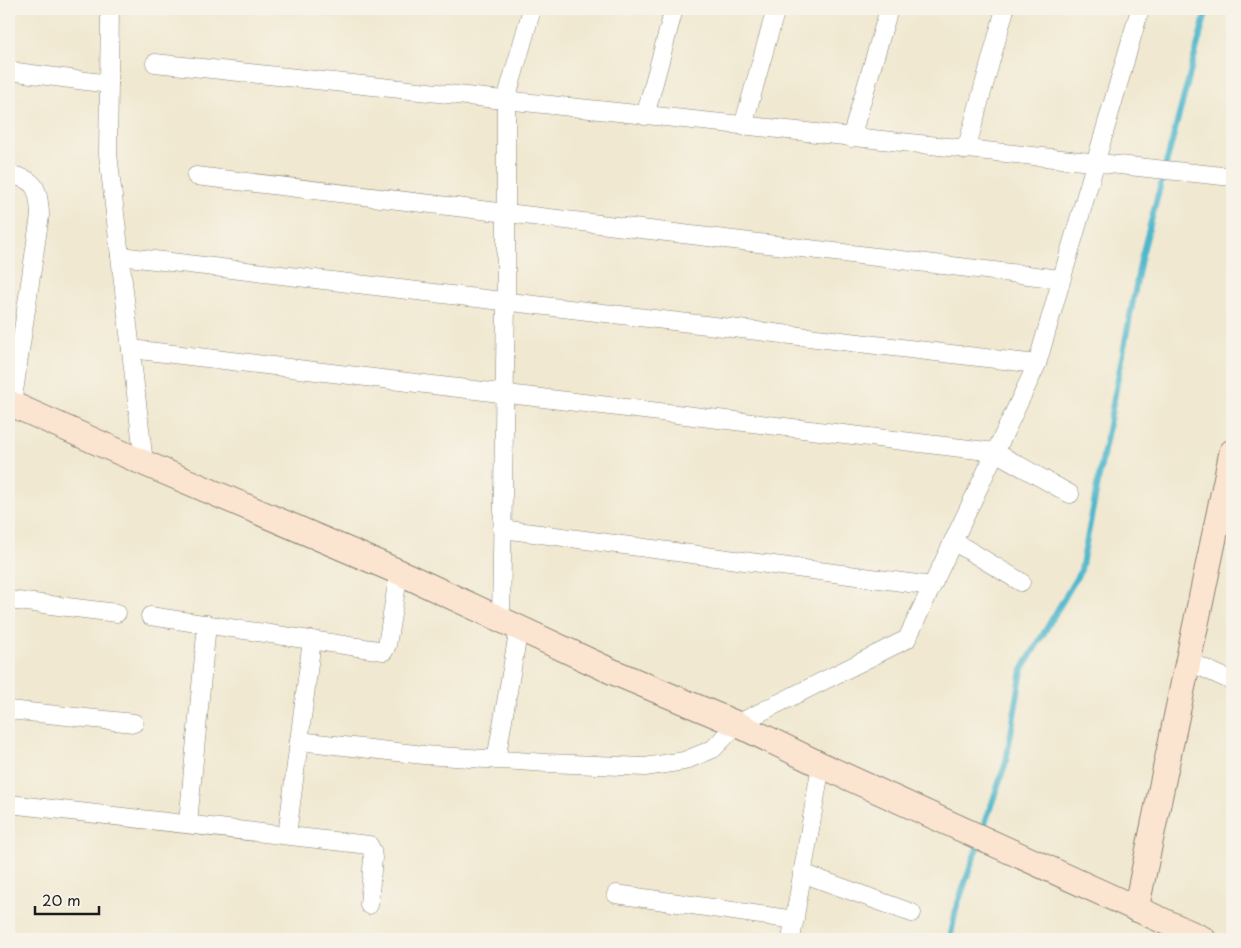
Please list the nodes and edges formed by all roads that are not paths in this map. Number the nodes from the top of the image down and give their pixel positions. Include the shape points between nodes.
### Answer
1 (110, 9) edge
2 (532, 9) edge
3 (674, 9) edge
4 (776, 9) edge
5 (889, 9) edge
6 (1005, 9) edge
7 (1140, 9) edge
8 (155, 63) dead end
9 (9, 72) edge
10 (109, 84) junction
11 (506, 100) junction
12 (645, 116) junction
13 (743, 126) junction
14 (851, 138) junction
15 (966, 150) junction
16 (1095, 163) junction
17 (9, 175) edge
18 (196, 176) dead end
19 (1232, 177) edge
20 (506, 213) junction
21 (120, 256) junction
22 (1062, 279) junction
23 (506, 302) junction
24 (131, 349) junction
25 (1036, 364) junction
26 (503, 394) junction
27 (10, 404) edge
28 (995, 452) junction
29 (1232, 452) edge
30 (144, 463) junction
31 (1070, 494) dead end
32 (502, 528) junction
33 (953, 542) junction
34 (399, 572) junction
35 (1021, 582) dead end
36 (932, 586) junction
37 (9, 600) edge
38 (117, 613) dead end
39 (150, 616) dead end
40 (207, 624) junction
41 (510, 624) junction
42 (312, 640) junction
43 (1188, 661) junction
44 (1232, 681) edge
45 (9, 710) edge
46 (134, 723) dead end
47 (737, 724) junction
48 (299, 741) junction
49 (496, 760) junction
50 (821, 765) junction
51 (9, 804) edge
52 (188, 823) junction
53 (287, 835) junction
54 (802, 873) junction
55 (616, 894) dead end
56 (369, 905) dead end
57 (1136, 910) junction
58 (912, 913) dead end
59 (794, 920) junction
60 (791, 939) edge
61 (1203, 939) edge

1 - 10 street
2 - 11 street
3 - 12 street
4 - 13 street
5 - 14 street
6 - 15 street
7 - 16 street
8 - 11 street
9 - 10 street
10 - 21 street via 108,154
11 - 12 street
11 - 20 street
12 - 13 street
13 - 14 street
14 - 15 street
15 - 16 street
16 - 19 street
16 - 22 street
17 - 27 street via 21,176 35,185 40,215
18 - 20 street
20 - 22 street
20 - 23 street
21 - 23 street
21 - 24 street
22 - 25 street
23 - 25 street
23 - 26 street
24 - 26 street
24 - 30 street
25 - 28 street
26 - 28 street
26 - 32 street
27 - 30 street
28 - 31 street
28 - 33 street
29 - 43 street
30 - 34 street
32 - 36 street
32 - 41 street
33 - 35 street
33 - 36 street
34 - 41 street
34 - 42 street via 384,651
36 - 47 street via 907,639
37 - 38 street
39 - 40 street
40 - 42 street
40 - 52 street
41 - 47 street via 617,674
41 - 49 street
42 - 48 street
43 - 44 street
43 - 57 street
45 - 46 street
47 - 49 street via 713,749 684,761 645,767
47 - 50 street
48 - 49 street
48 - 53 street
50 - 54 street
50 - 57 street
51 - 52 street
52 - 53 street
53 - 56 street via 369,845 373,858
54 - 58 street
54 - 59 street
55 - 59 street
57 - 61 street
59 - 60 street

